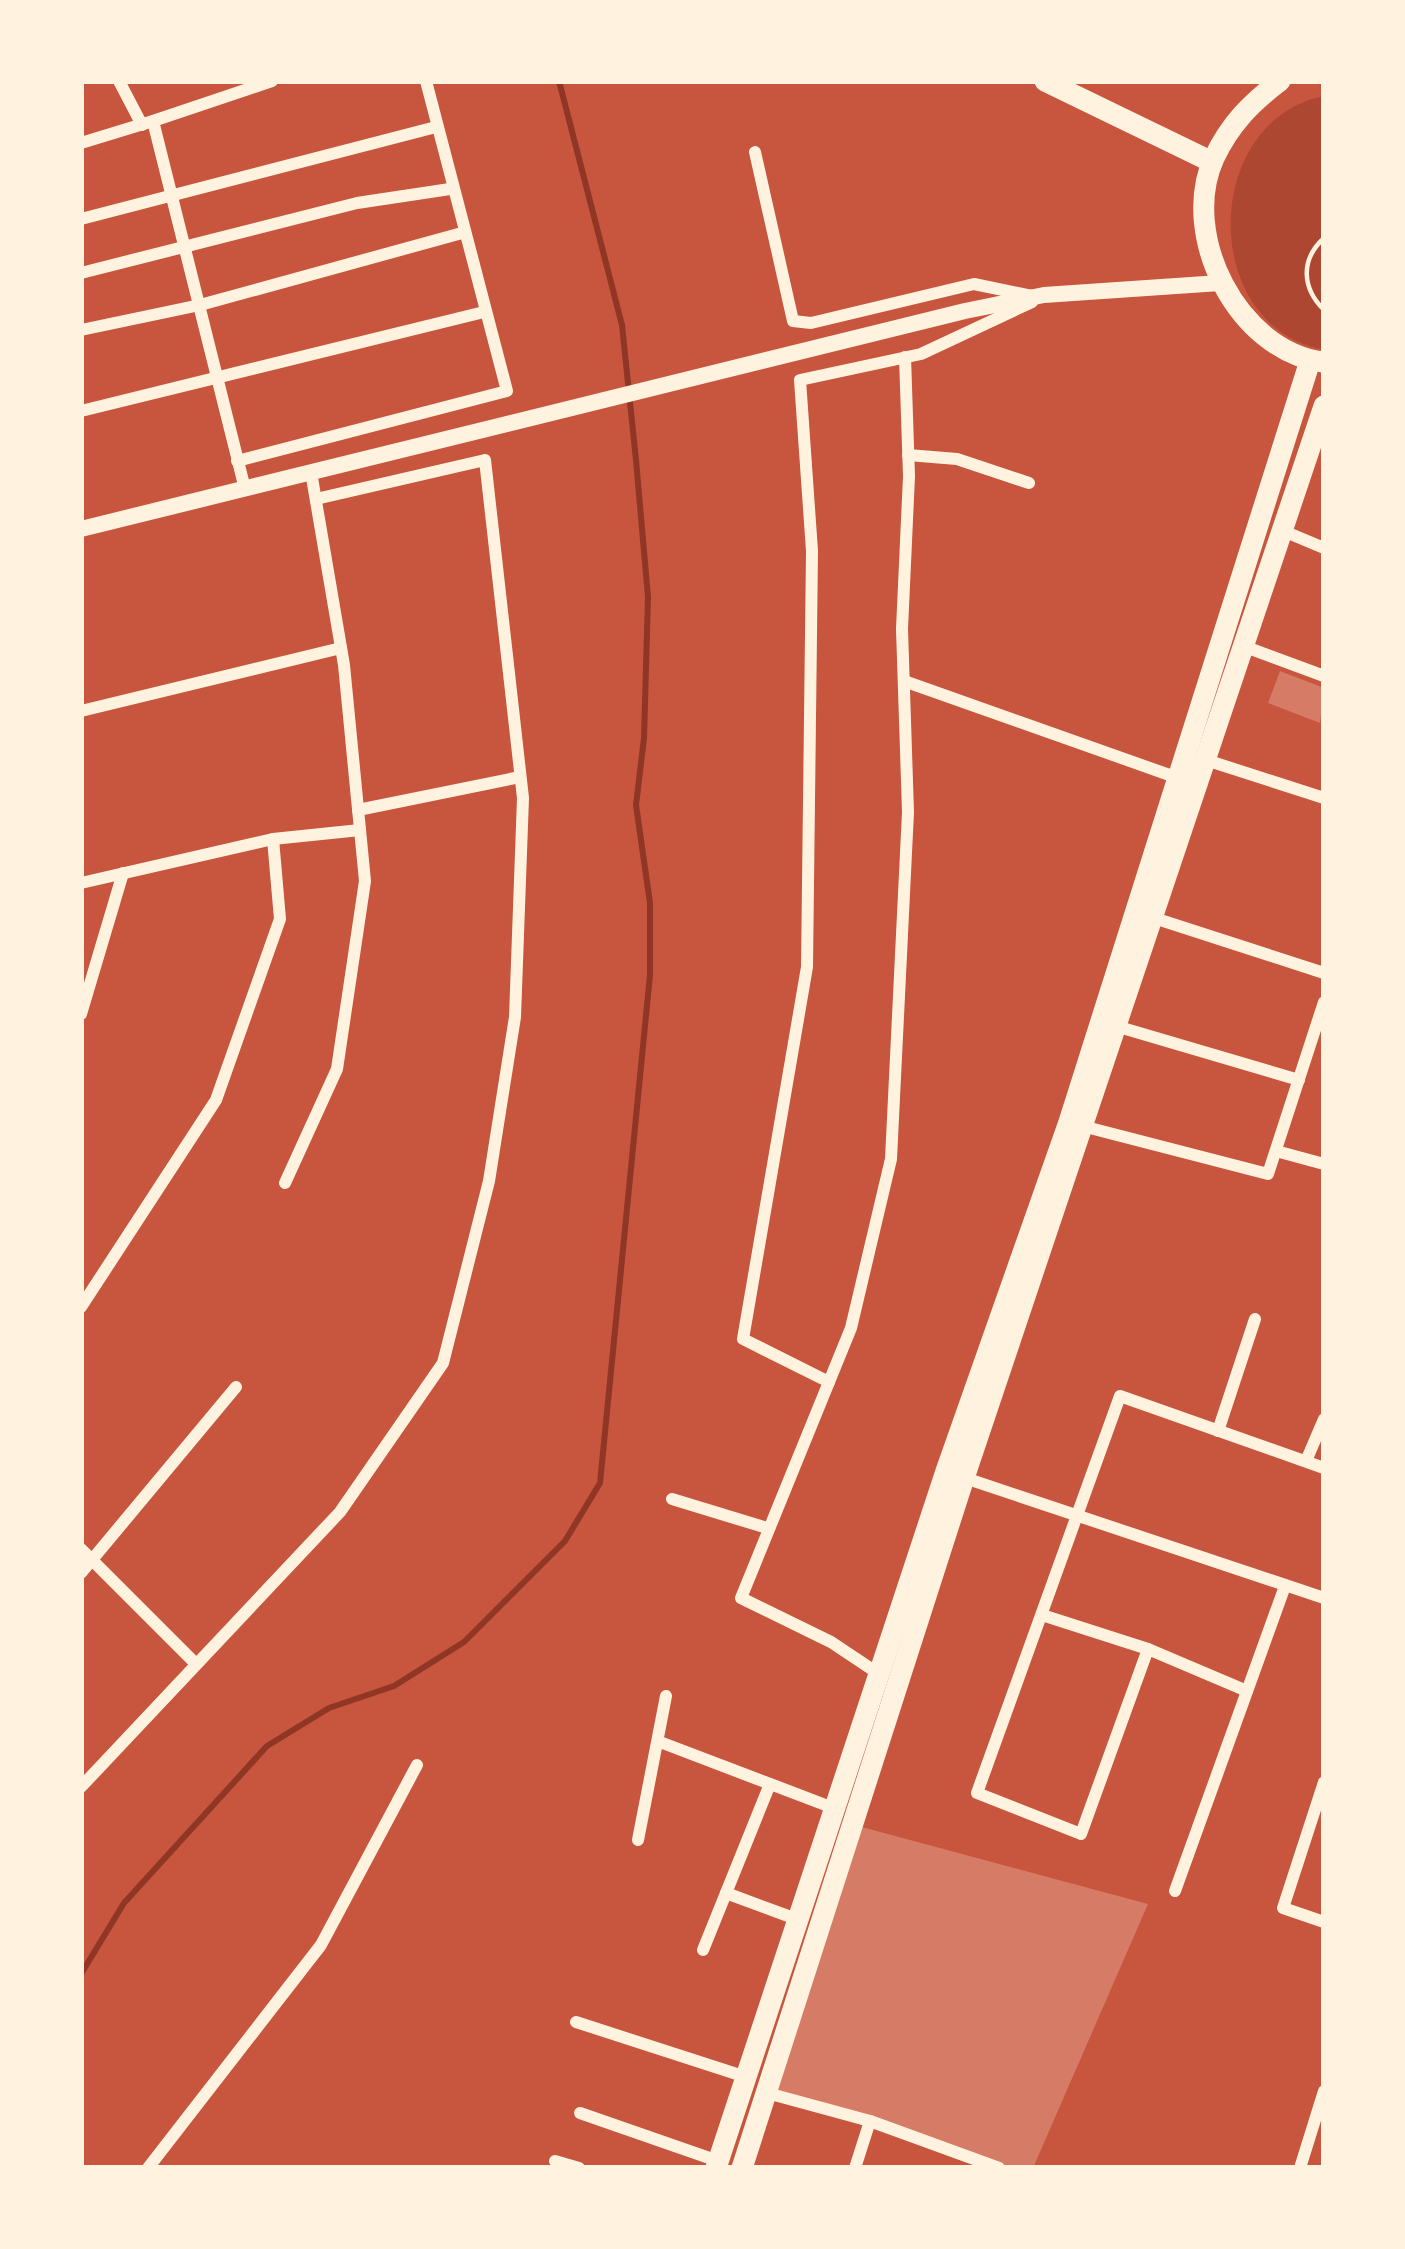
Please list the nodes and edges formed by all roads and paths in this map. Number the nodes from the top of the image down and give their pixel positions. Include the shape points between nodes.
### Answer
1 (119, 81) edge
2 (272, 81) edge
3 (426, 81) edge
4 (1045, 81) edge
5 (1280, 81) edge
6 (148, 123) junction
7 (436, 127) junction
8 (81, 143) edge
9 (755, 152) dead end
10 (1212, 162) junction
11 (450, 189) junction
12 (170, 196) junction
13 (81, 219) edge
14 (462, 233) junction
15 (1324, 238) edge
16 (184, 250) junction
17 (81, 273) edge
18 (1220, 283) junction
19 (1039, 296) junction
20 (200, 305) junction
21 (1324, 310) edge
22 (484, 312) junction
23 (81, 330) edge
24 (905, 358) junction
25 (1317, 362) edge
26 (218, 378) junction
27 (81, 411) edge
28 (1322, 417) edge
29 (908, 455) junction
30 (238, 460) junction
31 (311, 472) junction
32 (1029, 483) dead end
33 (244, 489) junction
34 (316, 499) junction
35 (1259, 521) junction
36 (81, 529) edge
37 (1281, 531) junction
38 (1324, 548) edge
39 (1243, 646) junction
40 (341, 648) junction
41 (1324, 676) edge
42 (904, 681) junction
43 (81, 711) edge
44 (1206, 760) junction
45 (520, 778) junction
46 (1178, 778) junction
47 (1324, 798) edge
48 (358, 810) junction
49 (360, 830) junction
50 (273, 839) junction
51 (123, 873) junction
52 (81, 883) edge
53 (1154, 918) junction
54 (1324, 973) edge
55 (1324, 1002) edge
56 (81, 1013) edge
57 (1118, 1027) junction
58 (1309, 1048) junction
59 (1324, 1052) edge
60 (1299, 1080) junction
61 (1086, 1127) junction
62 (1276, 1151) junction
63 (1324, 1164) edge
64 (285, 1183) dead end
65 (87, 1286) edge
66 (81, 1307) edge
67 (1255, 1319) dead end
68 (829, 1382) junction
69 (236, 1387) dead end
70 (1324, 1419) edge
71 (1218, 1431) junction
72 (1306, 1461) junction
73 (1324, 1468) edge
74 (955, 1474) junction
75 (672, 1499) dead end
76 (1077, 1520) junction
77 (767, 1528) junction
78 (81, 1549) edge
79 (94, 1561) junction
80 (81, 1573) edge
81 (1285, 1586) junction
82 (1324, 1598) edge
83 (1042, 1615) junction
84 (1148, 1649) junction
85 (196, 1664) junction
86 (881, 1675) junction
87 (1247, 1691) junction
88 (666, 1696) dead end
89 (660, 1742) junction
90 (417, 1765) dead end
91 (1324, 1782) edge
92 (770, 1784) junction
93 (81, 1787) edge
94 (836, 1809) junction
95 (638, 1840) dead end
96 (1175, 1891) dead end
97 (726, 1893) junction
98 (799, 1920) junction
99 (1324, 1922) edge
100 (703, 1950) dead end
101 (576, 2022) dead end
102 (746, 2077) junction
103 (1324, 2091) edge
104 (767, 2093) junction
105 (580, 2113) dead end
106 (869, 2121) junction
107 (555, 2161) dead end
108 (976, 2163) edge
109 (717, 2164) edge
110 (148, 2168) edge
111 (579, 2168) edge
112 (742, 2168) edge
113 (855, 2168) edge
114 (999, 2168) edge
115 (1300, 2168) edge

1 - 6 street
2 - 6 street
3 - 7 street
4 - 10 main road
5 - 10 main road via 1244,108
6 - 8 street
6 - 12 street
7 - 11 street
7 - 12 street
9 - 19 street via 793,321 974,284
10 - 18 main road via 1204,223
11 - 14 street
11 - 16 street via 357,203
12 - 13 street
12 - 16 street
14 - 20 street
14 - 22 street
15 - 21 path via 1306,276
16 - 17 street
16 - 20 street
18 - 19 street
18 - 25 main road via 1257,331
19 - 24 street via 1004,319
19 - 31 street
20 - 23 street
20 - 26 street
22 - 26 street
22 - 30 street via 507,392
24 - 29 street
24 - 68 street via 800,380 812,551 807,967 743,1339
25 - 35 main road
26 - 27 street
26 - 30 street
28 - 37 main road
29 - 32 street via 957,459
29 - 42 street
30 - 33 street
31 - 33 street
31 - 34 street
33 - 36 street
34 - 40 street
34 - 45 street via 485,460
35 - 37 street
35 - 46 main road
37 - 38 street
37 - 39 main road
39 - 41 street
39 - 44 main road
40 - 43 street
40 - 48 street
42 - 46 street
42 - 68 street via 905,939 891,1160 851,1328
44 - 47 street
44 - 53 main road
45 - 48 street
45 - 85 street via 515,1017 489,1181 442,1363 340,1511
46 - 74 main road
48 - 49 street
49 - 50 street
49 - 64 street via 365,881 337,1069
50 - 51 street
50 - 65 street via 280,919 216,1100
51 - 52 street
51 - 56 street
53 - 54 street
53 - 57 main road
55 - 58 street
57 - 60 street
57 - 61 main road
58 - 59 street
58 - 60 street
60 - 62 street
61 - 62 street via 1268,1174
61 - 74 main road
62 - 63 street
65 - 66 street
67 - 71 street
68 - 77 street
69 - 79 street
70 - 72 street
71 - 72 street
71 - 76 street via 1120,1396
72 - 73 street
74 - 76 street
74 - 86 main road
74 - 104 main road
75 - 77 street
76 - 81 street
76 - 83 street
77 - 86 street via 740,1598
78 - 79 street
79 - 80 street
79 - 85 street
81 - 82 street
81 - 87 street
83 - 84 street
83 - 84 street via 977,1792 1081,1834
84 - 87 street
85 - 93 street
86 - 94 main road
87 - 96 street
88 - 89 street
89 - 92 street
89 - 95 street
90 - 110 street via 321,1945
91 - 99 street via 1283,1909
92 - 94 street
92 - 97 street
94 - 98 main road
97 - 98 street
97 - 100 street
98 - 102 main road
101 - 102 street
102 - 109 main road
103 - 115 street
104 - 106 street
104 - 112 main road
105 - 109 street
106 - 108 street
106 - 113 street
107 - 111 street
108 - 114 street

